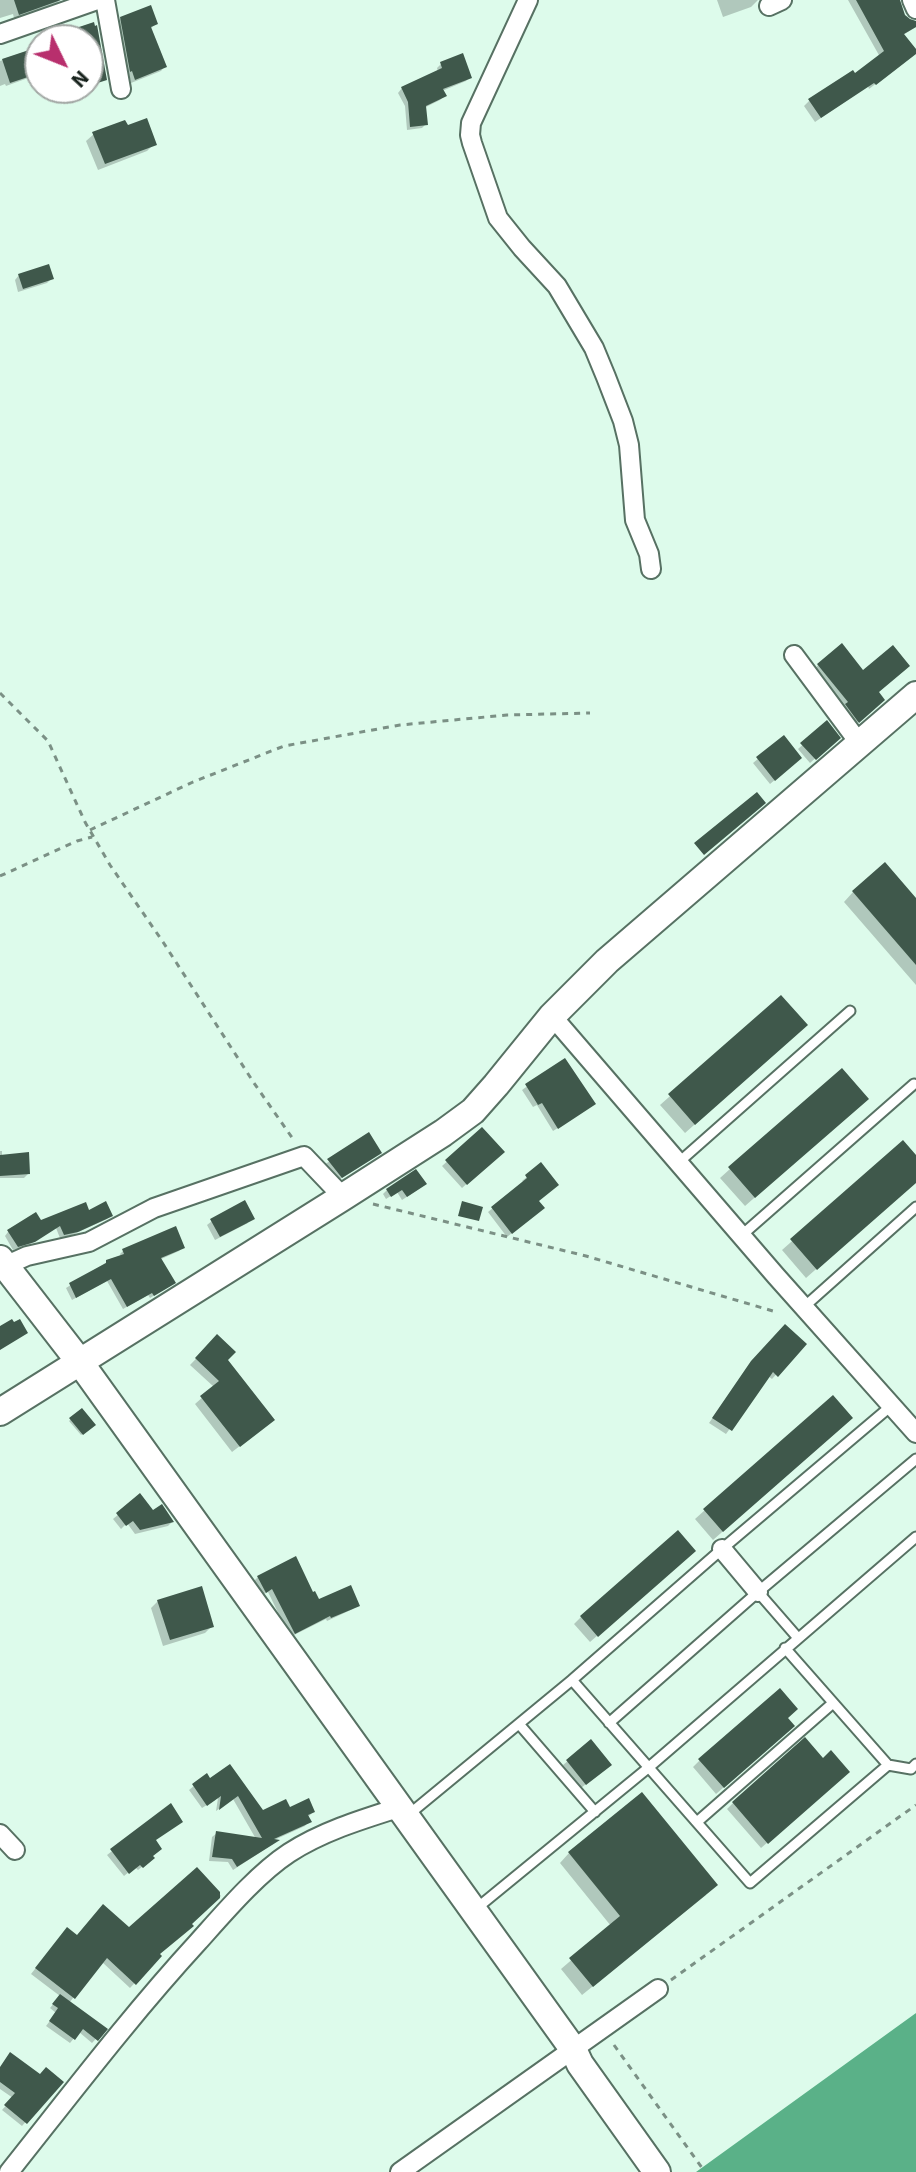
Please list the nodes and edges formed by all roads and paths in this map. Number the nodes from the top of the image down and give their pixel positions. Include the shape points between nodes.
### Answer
1 (97, 0) edge
2 (105, 0) edge
3 (528, 0) edge
4 (912, 0) edge
5 (916, 9) edge
6 (0, 34) edge
7 (121, 89) dead end
8 (651, 569) dead end
9 (794, 655) dead end
10 (0, 693) edge
11 (916, 695) edge
12 (590, 713) dead end
13 (860, 744) junction
14 (90, 830) junction
15 (94, 837) junction
16 (0, 876) edge
17 (850, 1011) dead end
18 (552, 1016) junction
19 (914, 1084) dead end
20 (304, 1156) junction
21 (678, 1163) junction
22 (349, 1193) junction
23 (916, 1207) edge
24 (742, 1235) junction
25 (2, 1264) edge
26 (798, 1300) junction
27 (79, 1361) junction
28 (891, 1406) junction
29 (0, 1412) edge
30 (916, 1433) edge
31 (916, 1459) edge
32 (916, 1537) edge
33 (722, 1549) junction
34 (758, 1592) junction
35 (798, 1638) junction
36 (785, 1648) junction
37 (572, 1680) junction
38 (833, 1703) junction
39 (609, 1723) junction
40 (519, 1724) junction
41 (916, 1764) edge
42 (888, 1765) junction
43 (648, 1768) junction
44 (916, 1805) edge
45 (404, 1812) junction
46 (595, 1812) junction
47 (697, 1822) junction
48 (0, 1834) edge
49 (15, 1850) dead end
50 (474, 1910) junction
51 (658, 1989) joint
52 (610, 2040) dead end
53 (576, 2056) junction
54 (9, 2172) edge
55 (400, 2172) edge
56 (657, 2172) edge
57 (705, 2172) edge

1 - 6 street
2 - 7 street
3 - 8 street via 470,135 498,218 557,286 594,348 623,421 635,520
4 - 5 street
9 - 13 street
10 - 14 path via 48,741
11 - 13 street
12 - 14 path via 400,725 284,746
13 - 18 street via 607,961
14 - 15 path
15 - 16 path
15 - 20 path
17 - 21 lane
18 - 21 street
18 - 22 street via 473,1111
19 - 24 lane
20 - 22 street
20 - 25 street via 154,1208 89,1242
21 - 24 street
22 - 26 path via 364,1202 586,1256 773,1311
22 - 27 street
23 - 26 lane
24 - 26 street
25 - 27 street
26 - 28 street
27 - 29 street
27 - 45 street
28 - 30 street
28 - 33 lane
31 - 34 lane
32 - 35 lane
33 - 34 street
33 - 37 lane
34 - 35 lane
34 - 39 lane
35 - 36 lane
36 - 38 lane
36 - 43 lane
37 - 39 lane
37 - 40 lane
38 - 42 lane
38 - 47 lane
39 - 43 lane
40 - 45 lane
40 - 46 lane
41 - 42 lane via 911,1769
42 - 47 lane via 750,1883
43 - 46 lane
43 - 47 lane
44 - 51 path
45 - 50 street
45 - 54 street via 347,1824 271,1867 146,1999
46 - 50 lane
48 - 49 street
50 - 53 street
51 - 53 street
52 - 57 path
53 - 55 street
53 - 56 street

